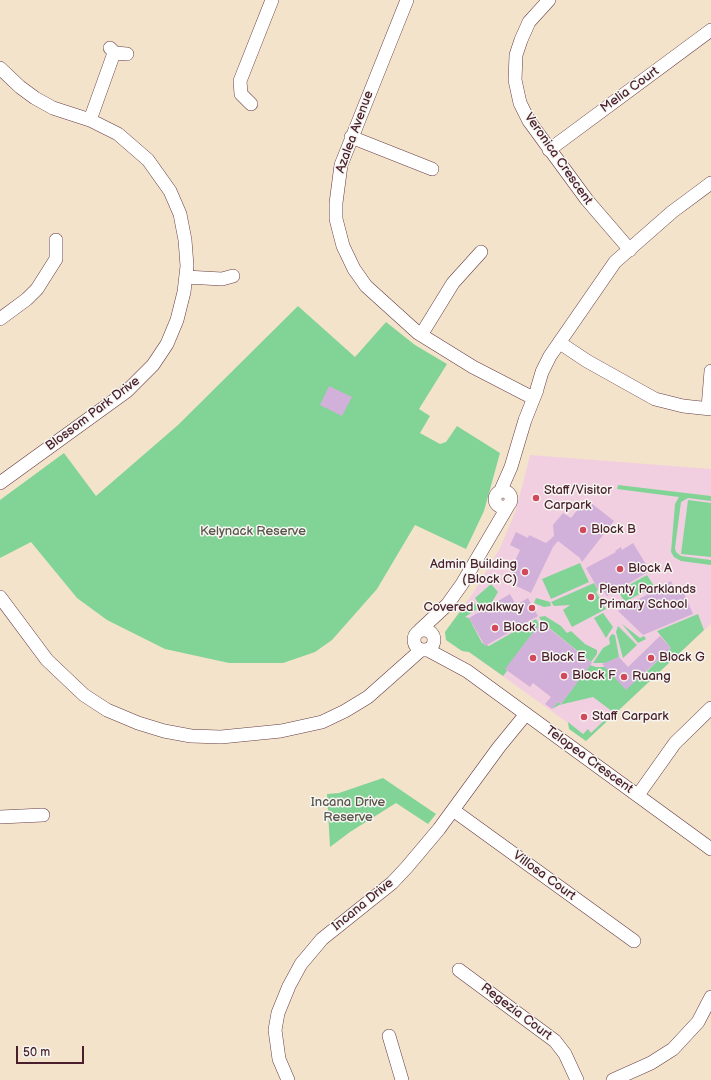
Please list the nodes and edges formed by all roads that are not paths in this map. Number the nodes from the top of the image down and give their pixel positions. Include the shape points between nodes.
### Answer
1 (272, 0) edge
2 (407, 0) edge
3 (549, 0) edge
4 (711, 30) edge
5 (117, 52) dead end
6 (1, 70) edge
7 (252, 104) dead end
8 (90, 120) junction
9 (351, 137) junction
10 (549, 150) junction
11 (432, 169) dead end
12 (710, 184) edge
13 (56, 240) dead end
14 (631, 249) junction
15 (481, 252) dead end
16 (186, 276) junction
17 (233, 276) dead end
18 (0, 319) edge
19 (421, 335) junction
20 (558, 346) junction
21 (711, 371) edge
22 (535, 393) junction
23 (710, 408) edge
24 (0, 483) edge
25 (0, 597) edge
26 (447, 605) junction
27 (426, 644) junction
28 (711, 708) edge
29 (524, 712) junction
30 (638, 795) junction
31 (453, 810) junction
32 (43, 815) dead end
33 (0, 817) edge
34 (711, 849) edge
35 (634, 941) dead end
36 (459, 970) dead end
37 (711, 997) edge
38 (389, 1036) dead end
39 (288, 1080) edge
40 (402, 1080) edge
41 (577, 1080) edge
42 (613, 1080) edge

1 - 7 street via 240,81 241,94
2 - 9 street, Azalea Avenue
3 - 10 street, Veronica Crescent via 536,13 525,31 516,55 515,69 517,92 524,113
4 - 10 street, Melia Court
5 - 8 street
6 - 8 street, Blossom Park Drive via 27,93 43,103
8 - 16 street, Blossom Park Drive via 128,142 148,160 162,179 175,202 183,227
9 - 11 street
9 - 19 street, Azalea Avenue via 336,190 336,218 343,246 366,286
10 - 14 street, Veronica Crescent via 587,200
12 - 14 street via 672,212
13 - 18 street via 56,259 37,289
14 - 20 street via 620,265 599,285
15 - 19 street via 453,283
16 - 17 street
16 - 24 street, Blossom Park Drive via 181,307 172,333 161,354 144,375 120,396
19 - 22 street, Azalea Avenue via 473,367
20 - 22 street via 551,365
20 - 23 street via 655,399 674,405
21 - 23 street
22 - 26 street via 494,527 472,570
25 - 27 street via 47,660 84,695 123,717 169,732 191,736 281,731 311,726 334,717 376,690
26 - 27 street
26 - 27 street, Telopea Crescent via 420,630 427,630
27 - 29 street, Telopea Crescent
28 - 30 street via 675,743
29 - 30 street, Telopea Crescent
29 - 31 street, Incana Drive
30 - 34 street, Telopea Crescent
31 - 35 street, Villosa Court
31 - 39 street, Incana Drive via 400,874 322,939 301,964 284,998 276,1026 276,1049
32 - 33 street
36 - 41 street, Regezia Court via 555,1041 565,1054
37 - 42 street via 694,1027 673,1049 651,1063
38 - 40 street

